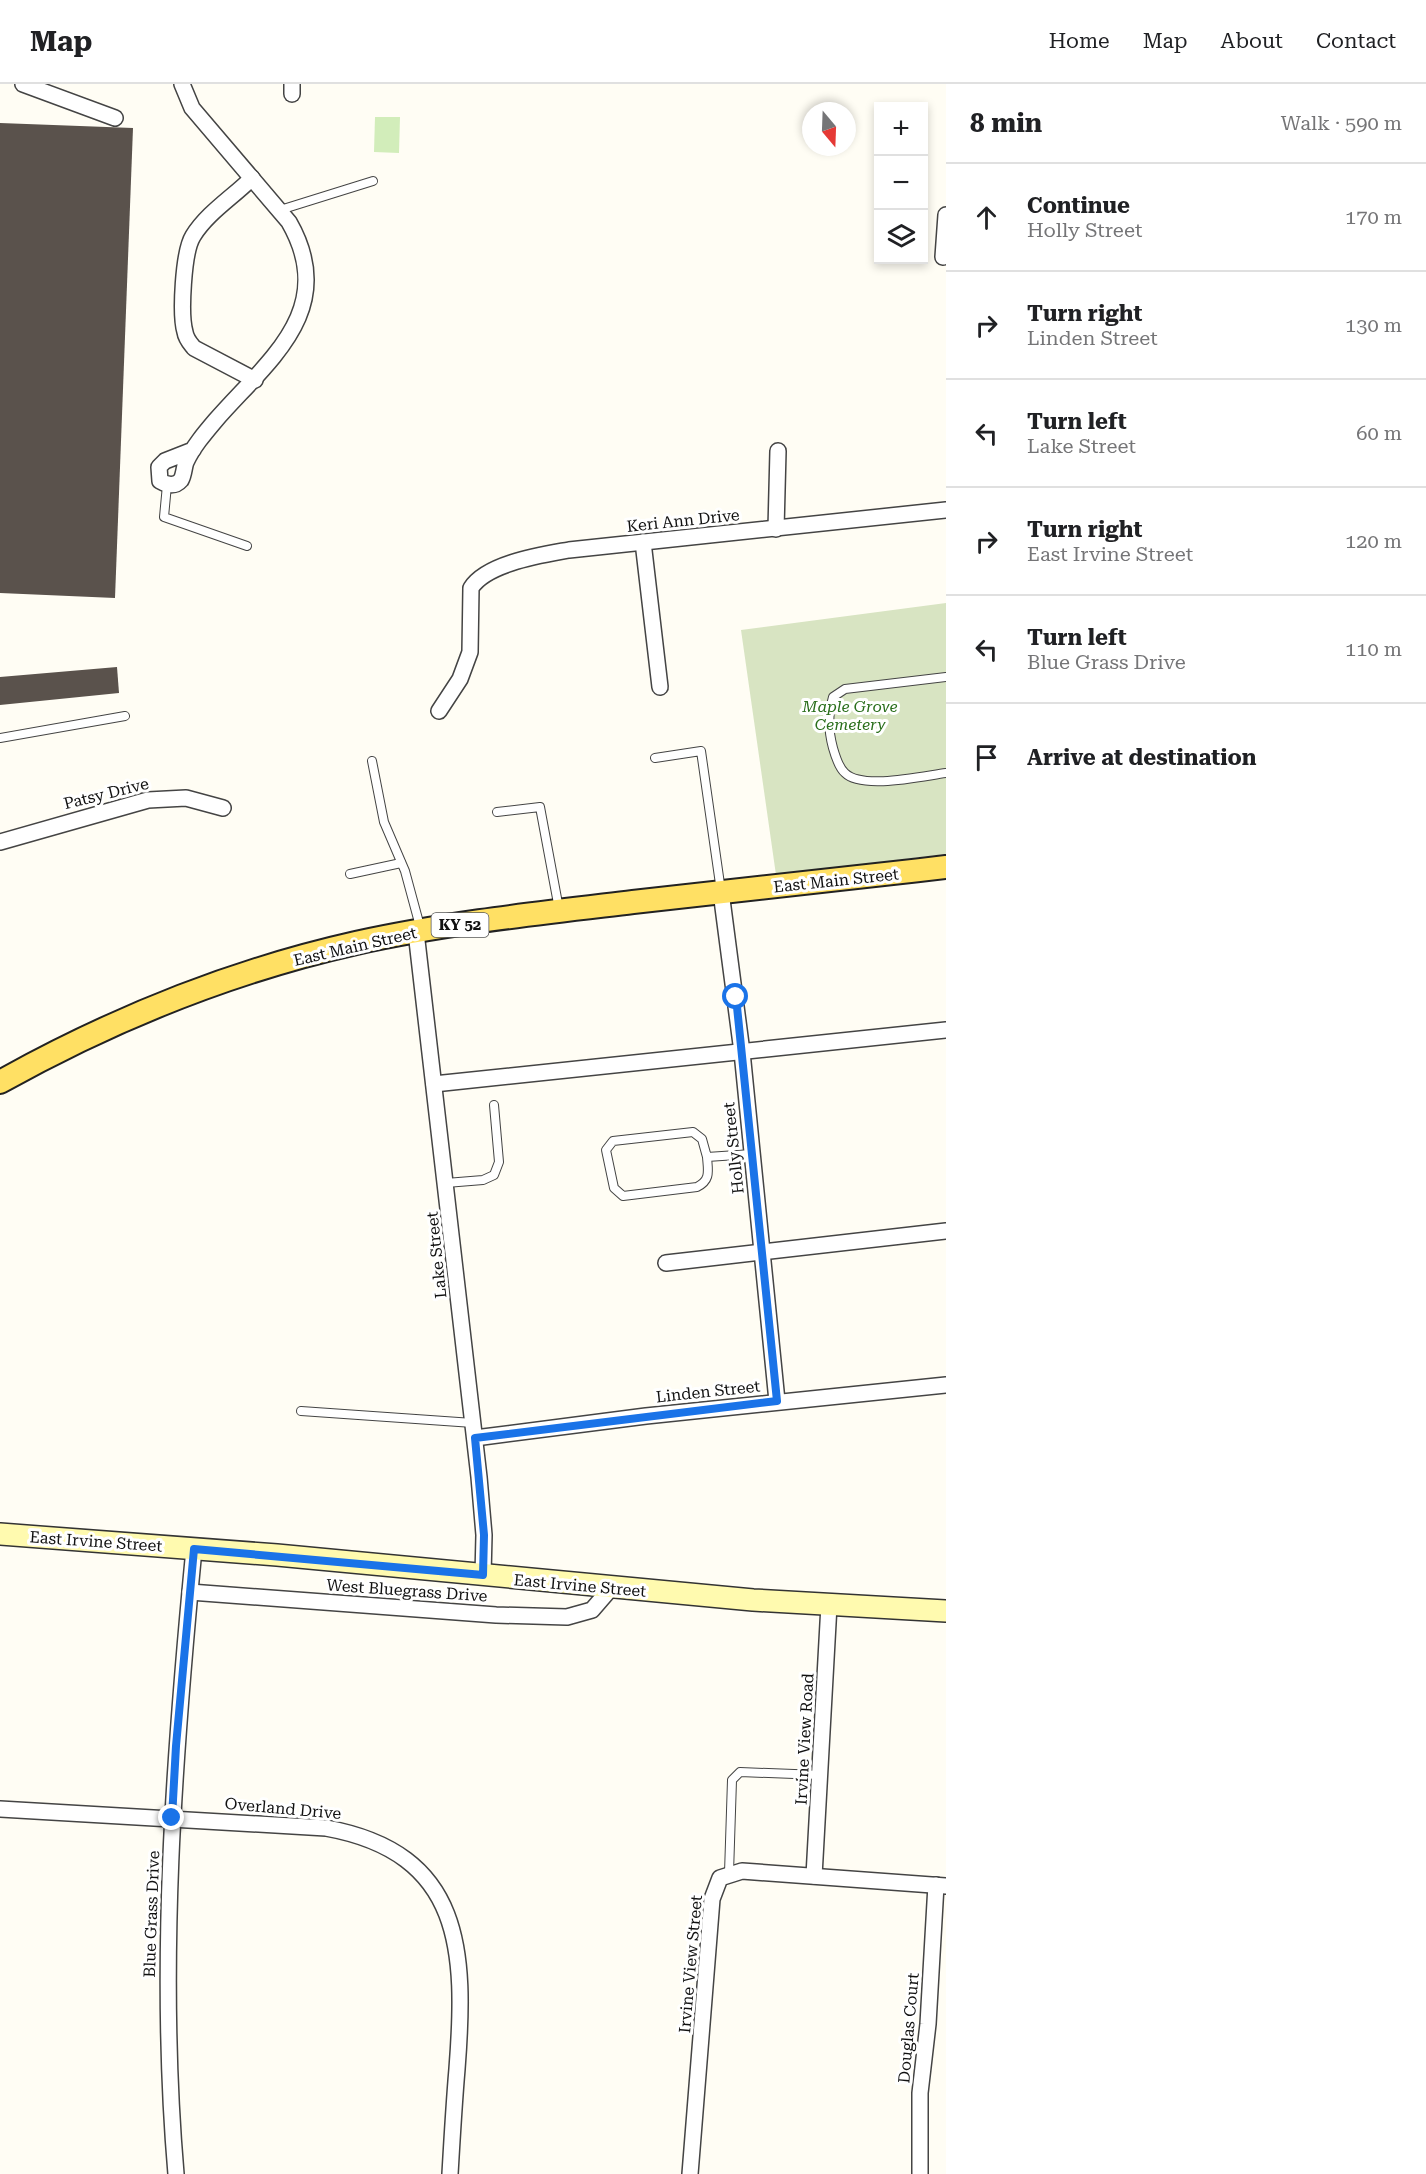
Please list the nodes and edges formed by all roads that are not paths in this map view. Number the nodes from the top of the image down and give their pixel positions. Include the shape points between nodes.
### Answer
1 (23, 84) edge
2 (182, 84) edge
3 (115, 118) dead end
4 (252, 178) junction
5 (373, 181) dead end
6 (280, 210) junction
7 (946, 215) edge
8 (943, 257) dead end
9 (255, 380) junction
10 (778, 451) dead end
11 (167, 485) joint
12 (946, 510) edge
13 (776, 528) junction
14 (643, 543) junction
15 (247, 546) dead end
16 (946, 677) edge
17 (660, 687) dead end
18 (439, 711) dead end
19 (125, 716) dead end
20 (0, 738) edge
21 (655, 758) dead end
22 (372, 761) dead end
23 (946, 773) edge
24 (223, 807) dead end
25 (497, 812) dead end
26 (0, 842) edge
27 (401, 863) junction
28 (946, 867) edge
29 (350, 874) dead end
30 (721, 892) junction
31 (560, 911) junction
32 (418, 931) junction
33 (946, 1030) edge
34 (742, 1052) junction
35 (0, 1082) edge
36 (434, 1084) junction
37 (494, 1105) dead end
38 (752, 1154) junction
39 (707, 1157) junction
40 (446, 1183) junction
41 (946, 1231) edge
42 (761, 1252) junction
43 (666, 1263) dead end
44 (946, 1385) edge
45 (777, 1401) junction
46 (301, 1411) dead end
47 (474, 1431) junction
48 (0, 1534) edge
49 (194, 1549) junction
50 (483, 1575) junction
51 (611, 1588) junction
52 (190, 1592) junction
53 (829, 1605) junction
54 (946, 1611) edge
55 (820, 1775) junction
56 (0, 1809) edge
57 (172, 1818) junction
58 (729, 1873) junction
59 (814, 1876) junction
60 (941, 1885) edge
61 (176, 2174) edge
62 (450, 2174) edge
63 (690, 2174) edge
64 (920, 2174) edge

1 - 3 street
2 - 4 street via 192,108
4 - 6 street
4 - 9 street via 191,239 183,324 188,341 195,348
5 - 6 lane
6 - 9 street via 301,249 305,267 302,304 290,338
7 - 8 street
9 - 11 street via 193,450 159,467 160,481
10 - 13 street
11 - 15 lane via 164,517
12 - 13 street, Keri Ann Drive
13 - 14 street, Keri Ann Drive
14 - 17 street
14 - 18 street, Keri Ann Drive via 551,553 477,579 471,588 471,652
16 - 23 lane via 845,689 833,697 828,730 844,773 858,781
19 - 20 lane
21 - 30 lane via 701,751
22 - 27 lane via 384,822
24 - 26 street, Patsy Drive via 186,798 158,799
25 - 31 lane via 540,807
27 - 29 lane
27 - 32 lane
28 - 30 main road, East Main Street / KY 52
30 - 31 main road, East Main Street / KY 52
30 - 34 street, Holly Street
31 - 32 main road, East Main Street / KY 52
32 - 35 main road, East Main Street / KY 52 via 315,954 192,993 101,1030
32 - 36 street, Lake Street
33 - 34 street
34 - 36 street
34 - 38 street, Holly Street
36 - 40 street, Lake Street
37 - 40 lane via 499,1162 494,1174 483,1180
38 - 39 lane
38 - 42 street, Holly Street
39 - 39 lane via 709,1176 697,1187 623,1196 614,1188 606,1150 613,1141 693,1132 702,1139
40 - 47 street, Lake Street
41 - 42 street
42 - 43 street
42 - 45 street, Holly Street
44 - 45 street, Linden Street
45 - 47 street, Linden Street
46 - 47 lane
47 - 50 street, Lake Street via 484,1535
48 - 49 street, East Irvine Street
49 - 50 street, East Irvine Street
49 - 52 street, Blue Grass Drive
50 - 51 street, East Irvine Street
51 - 52 street, West Bluegrass Drive via 592,1610 567,1617
51 - 53 street, East Irvine Street
52 - 57 street, Blue Grass Drive
53 - 54 street, East Irvine Street
53 - 55 street, Irvine View Road
55 - 58 lane via 740,1772 734,1776
55 - 59 street, Irvine View Road
56 - 57 street, Overland Drive
57 - 61 street, Blue Grass Drive via 166,1984
57 - 62 street, Overland Drive via 347,1832 402,1855 429,1882 447,1916 461,1980
58 - 59 street
58 - 63 street, Irvine View Street via 720,1878 712,1899
59 - 60 street
60 - 64 street, Douglas Court via 920,2093

